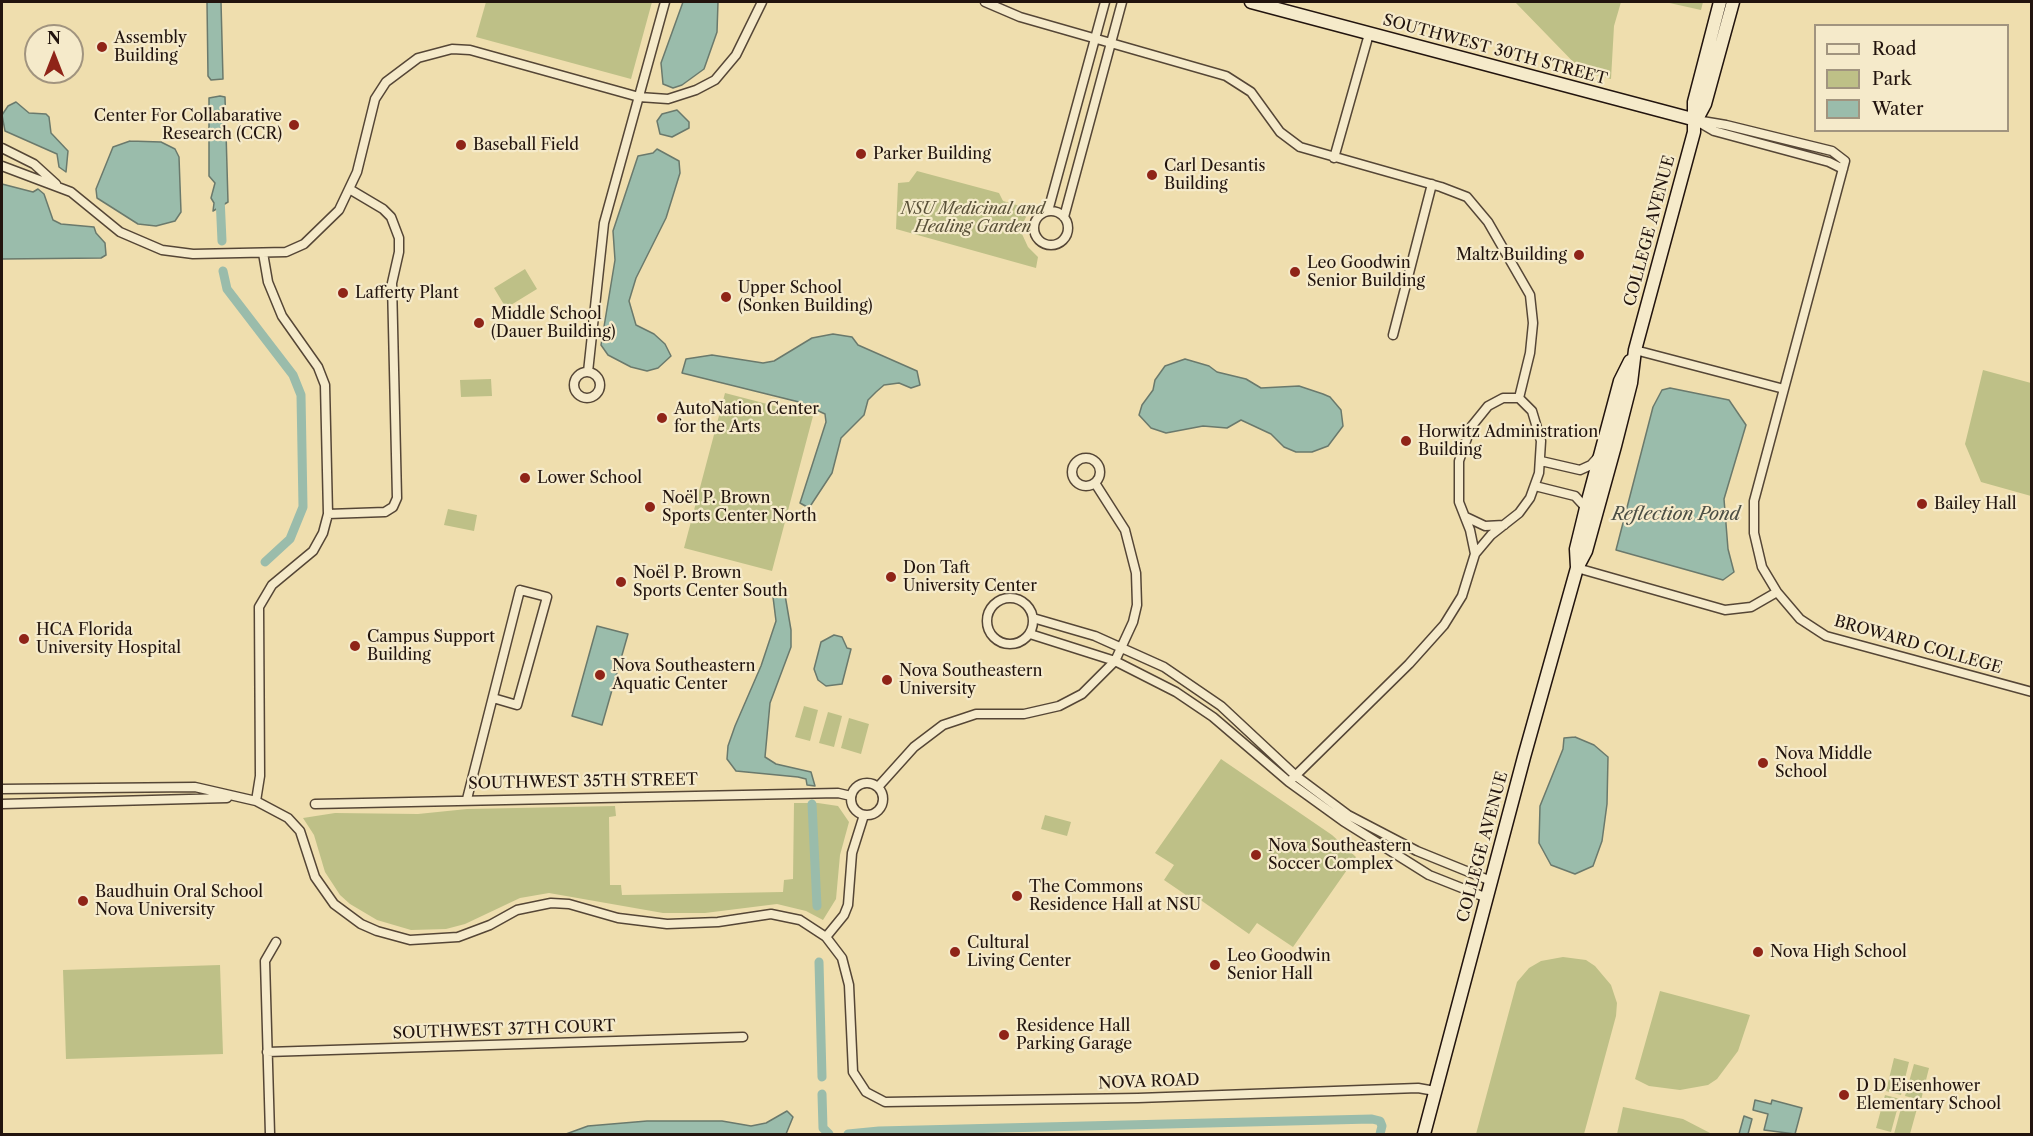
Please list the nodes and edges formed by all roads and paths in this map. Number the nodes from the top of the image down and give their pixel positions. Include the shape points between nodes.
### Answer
1 (665, 2) edge
2 (762, 2) edge
3 (985, 2) edge
4 (1106, 2) edge
5 (1122, 2) edge
6 (1251, 2) edge
7 (1720, 2) edge
8 (1733, 2) edge
9 (1369, 34) junction
10 (1095, 39) junction
11 (1110, 43) junction
12 (639, 97) junction
13 (1696, 120) junction
14 (2, 148) edge
15 (1334, 158) junction
16 (2, 166) edge
17 (56, 184) junction
18 (1432, 184) junction
19 (351, 190) junction
20 (1048, 212) junction
21 (1064, 217) junction
22 (263, 253) junction
23 (1393, 335) dead end
24 (1635, 350) junction
25 (588, 372) dead end
26 (1784, 389) junction
27 (1519, 398) junction
28 (1600, 454) junction
29 (1541, 460) junction
30 (1095, 483) dead end
31 (1535, 486) junction
32 (1586, 508) junction
33 (328, 514) junction
34 (1465, 516) junction
35 (1504, 525) junction
36 (1475, 554) junction
37 (1577, 568) junction
38 (1777, 592) junction
39 (1033, 618) junction
40 (1030, 634) junction
41 (1123, 647) junction
42 (1115, 662) junction
43 (2031, 692) edge
44 (493, 698) junction
45 (1292, 779) junction
46 (878, 787) junction
47 (2, 789) edge
48 (851, 796) junction
49 (242, 798) junction
50 (467, 799) junction
51 (256, 801) junction
52 (2, 804) edge
53 (315, 804) dead end
54 (864, 815) junction
55 (1417, 851) junction
56 (1409, 863) junction
57 (1491, 880) junction
58 (1486, 898) junction
59 (826, 937) junction
60 (276, 942) dead end
61 (743, 1037) dead end
62 (267, 1052) junction
63 (1436, 1091) junction
64 (270, 1134) edge
65 (1424, 1134) edge

1 - 12 street
2 - 12 street via 736,55 715,80 668,99
3 - 10 street via 1020,17
4 - 10 street
5 - 11 street
6 - 9 street, SOUTHWEST 30TH STREET
7 - 13 street, COLLEGE AVENUE via 1694,102
8 - 13 street, COLLEGE AVENUE via 1705,104
9 - 13 street, SOUTHWEST 30TH STREET
9 - 15 street
10 - 11 street
10 - 20 street
11 - 15 street via 1233,79 1251,92 1290,140
11 - 21 street
12 - 19 street via 470,50 429,54 386,82 375,99
12 - 25 street via 604,223
13 - 24 street, COLLEGE AVENUE
13 - 26 street, BROWARD COLLEGE via 1714,131 1844,165
14 - 17 street via 33,164
15 - 18 street
16 - 17 street
17 - 22 street via 120,232 162,250 193,254
18 - 23 street
18 - 27 street via 1467,197 1488,222 1530,295 1530,353
19 - 22 street via 339,210 304,244 286,252
19 - 33 street via 391,217 399,238 392,283 398,498 385,512
20 - 21 street
20 - 21 street via 1038,217 1033,228 1037,239 1047,245 1058,244 1065,237 1068,227
22 - 33 street via 268,282 282,316 318,367 325,385
24 - 26 street
24 - 28 street, COLLEGE AVENUE via 1620,381
24 - 37 street, COLLEGE AVENUE via 1615,446 1586,551
26 - 38 street, BROWARD COLLEGE via 1753,517 1756,551
27 - 29 street via 1532,411 1541,441
27 - 34 street via 1503,398 1488,406 1471,427 1459,460 1459,502
28 - 29 street via 1580,470
28 - 32 street, COLLEGE AVENUE
29 - 31 street
30 - 41 street via 1125,530 1137,573 1137,605
31 - 32 street via 1575,496
31 - 35 street via 1524,508
32 - 37 street, COLLEGE AVENUE via 1576,549
33 - 51 street via 313,551 272,585 259,607 260,776
34 - 35 street via 1485,526
34 - 36 street
35 - 36 street
36 - 45 street via 1462,596 1444,625
37 - 38 street via 1725,610 1751,607
37 - 57 street, COLLEGE AVENUE
38 - 43 street, BROWARD COLLEGE via 1800,620 1826,636
39 - 40 street
39 - 40 street via 1021,601 1007,598 994,605 987,617 989,631 998,641 1019,643
39 - 41 street
40 - 42 street
41 - 42 street
41 - 45 street via 1164,667 1212,698
42 - 45 street via 1144,674 1213,717
42 - 46 street via 1088,689 1059,706 1024,714 976,714 943,725 914,747
44 - 44 street via 517,705 547,597 520,590
44 - 50 street
45 - 55 street
45 - 56 street
46 - 48 street via 862,784
46 - 54 street via 883,796 882,807 874,814
47 - 49 street via 195,787
48 - 50 street, SOUTHWEST 35TH STREET via 838,793
48 - 54 street via 855,810
49 - 51 street
49 - 52 street
50 - 53 street, SOUTHWEST 35TH STREET
51 - 59 street via 269,806 300,831 315,877 334,904 361,924 393,936 425,941 459,937 517,910 551,903 667,924 787,916
54 - 59 street via 852,853 848,905
55 - 56 street
55 - 57 street
56 - 58 street
57 - 58 street, COLLEGE AVENUE
58 - 63 street, COLLEGE AVENUE
59 - 63 street, NOVA ROAD via 839,952 846,971 855,1078 866,1092 885,1102 1418,1088
60 - 62 street via 265,961
61 - 62 street, SOUTHWEST 37TH COURT
62 - 64 street
63 - 65 street, COLLEGE AVENUE

